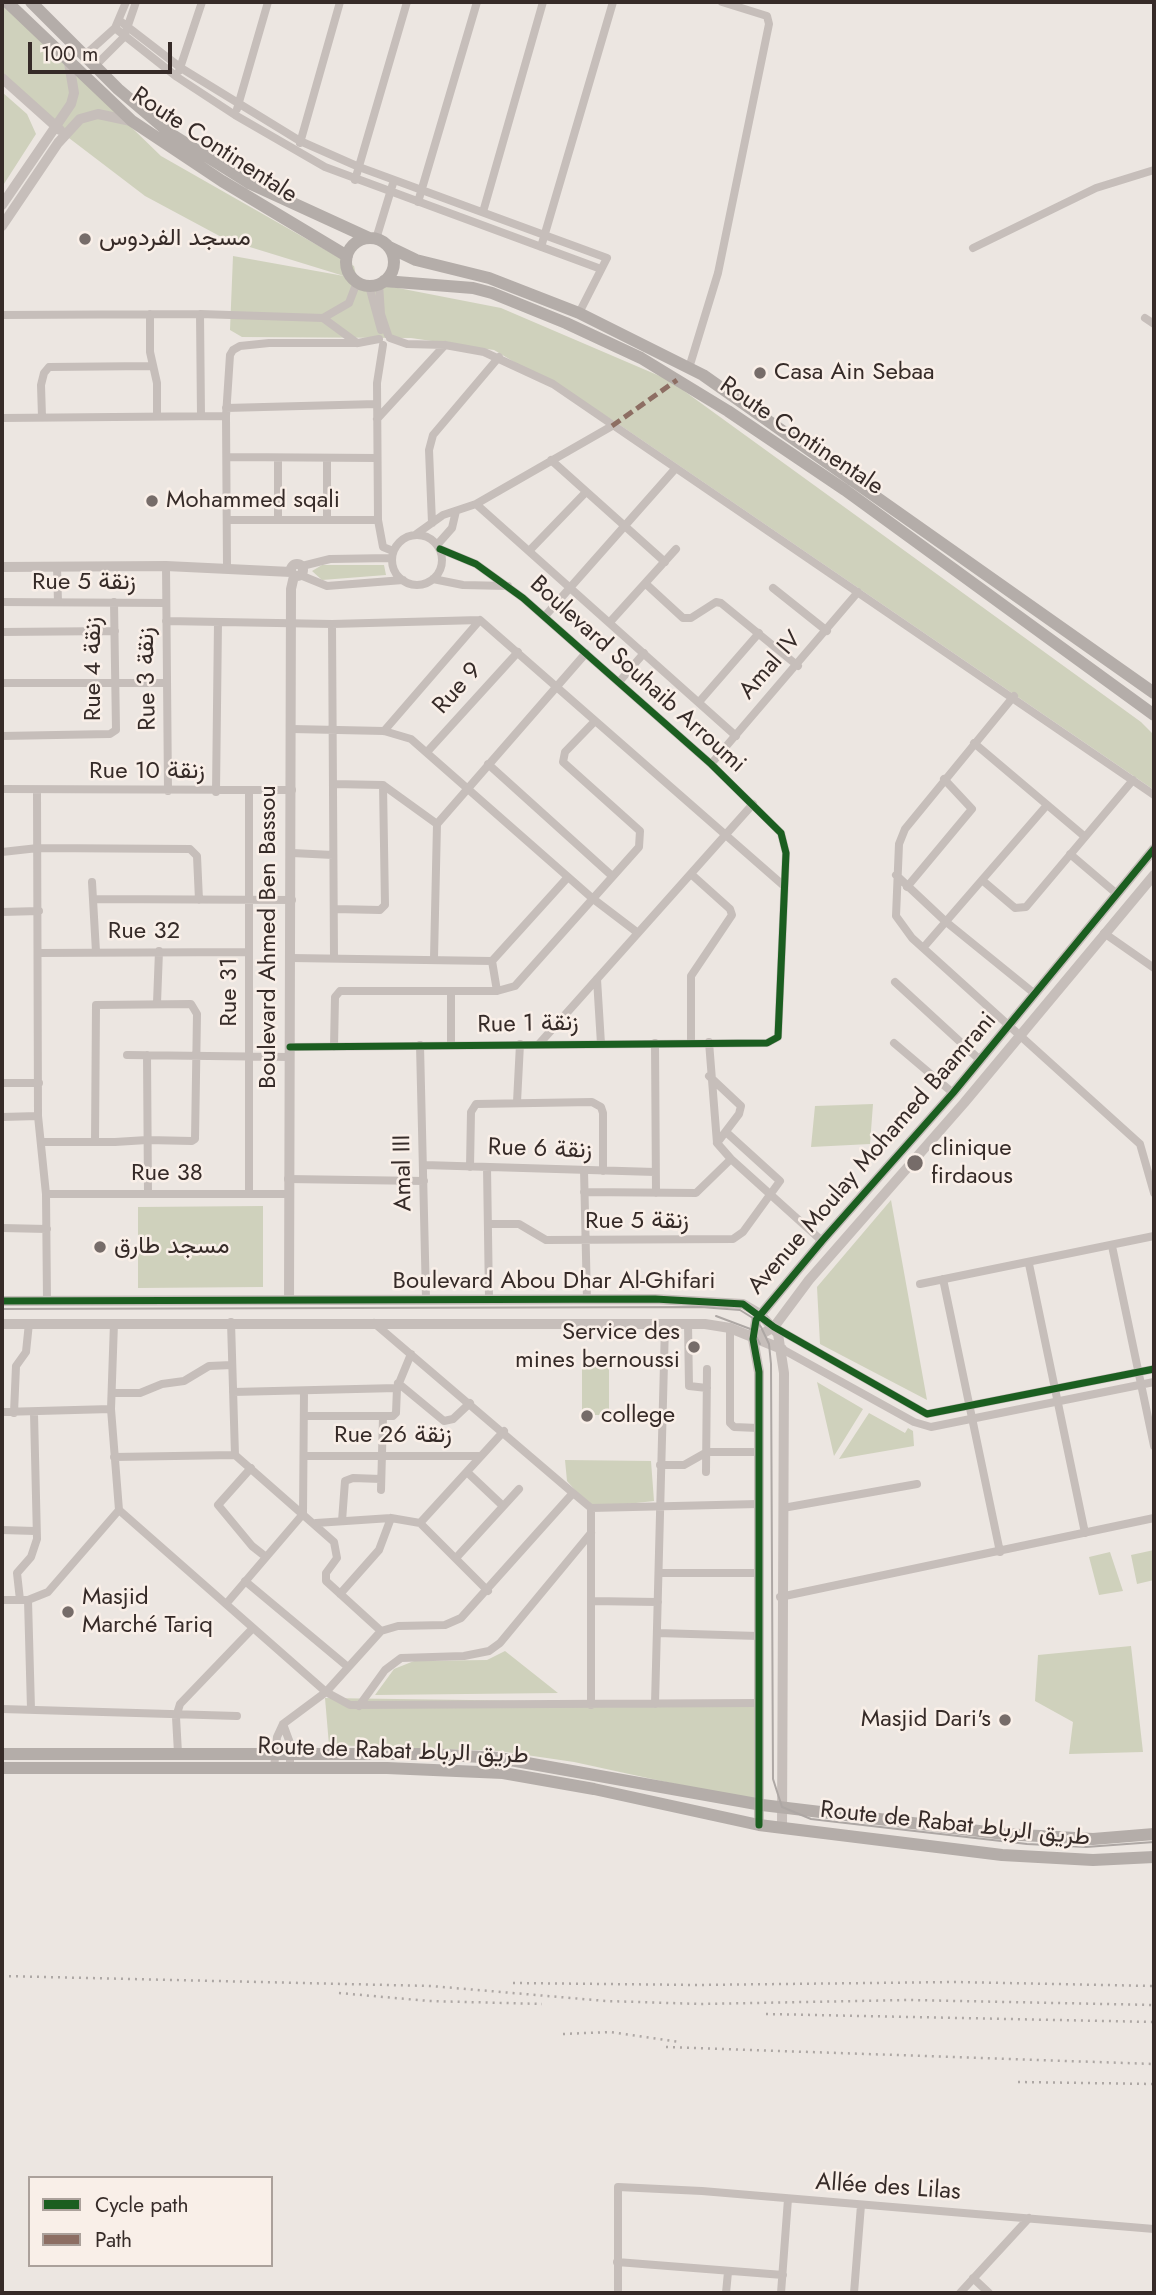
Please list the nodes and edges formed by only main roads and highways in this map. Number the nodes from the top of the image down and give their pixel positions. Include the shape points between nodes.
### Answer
1 (7, 2) edge
2 (31, 2) edge
3 (373, 238) junction
4 (389, 247) junction
5 (347, 256) junction
6 (373, 283) junction
7 (1154, 693) edge
8 (1154, 715) edge
9 (178, 1753) junction
10 (2, 1754) edge
11 (178, 1767) junction
12 (2, 1768) edge
13 (1154, 1834) edge
14 (1154, 1857) edge

1 - 5 main road, Route Continentale via 132,121
2 - 3 main road, Route Continentale via 150,117 207,157 280,199
3 - 4 main road
3 - 5 main road via 355,243
4 - 6 main road via 393,268
4 - 7 main road, Route Continentale via 416,260 489,278 579,313 689,368
5 - 6 main road via 347,268
6 - 8 main road, Route Continentale via 492,293 641,358 845,490
9 - 10 main road, Route de Rabat طريق الرباط
9 - 11 main road
9 - 13 main road, Route de Rabat طريق الرباط via 499,1758 762,1805 1004,1834 1093,1839
11 - 12 main road, Route de Rabat طريق الرباط
11 - 14 main road, Route de Rabat طريق الرباط via 503,1773 782,1828 1002,1855 1093,1860

